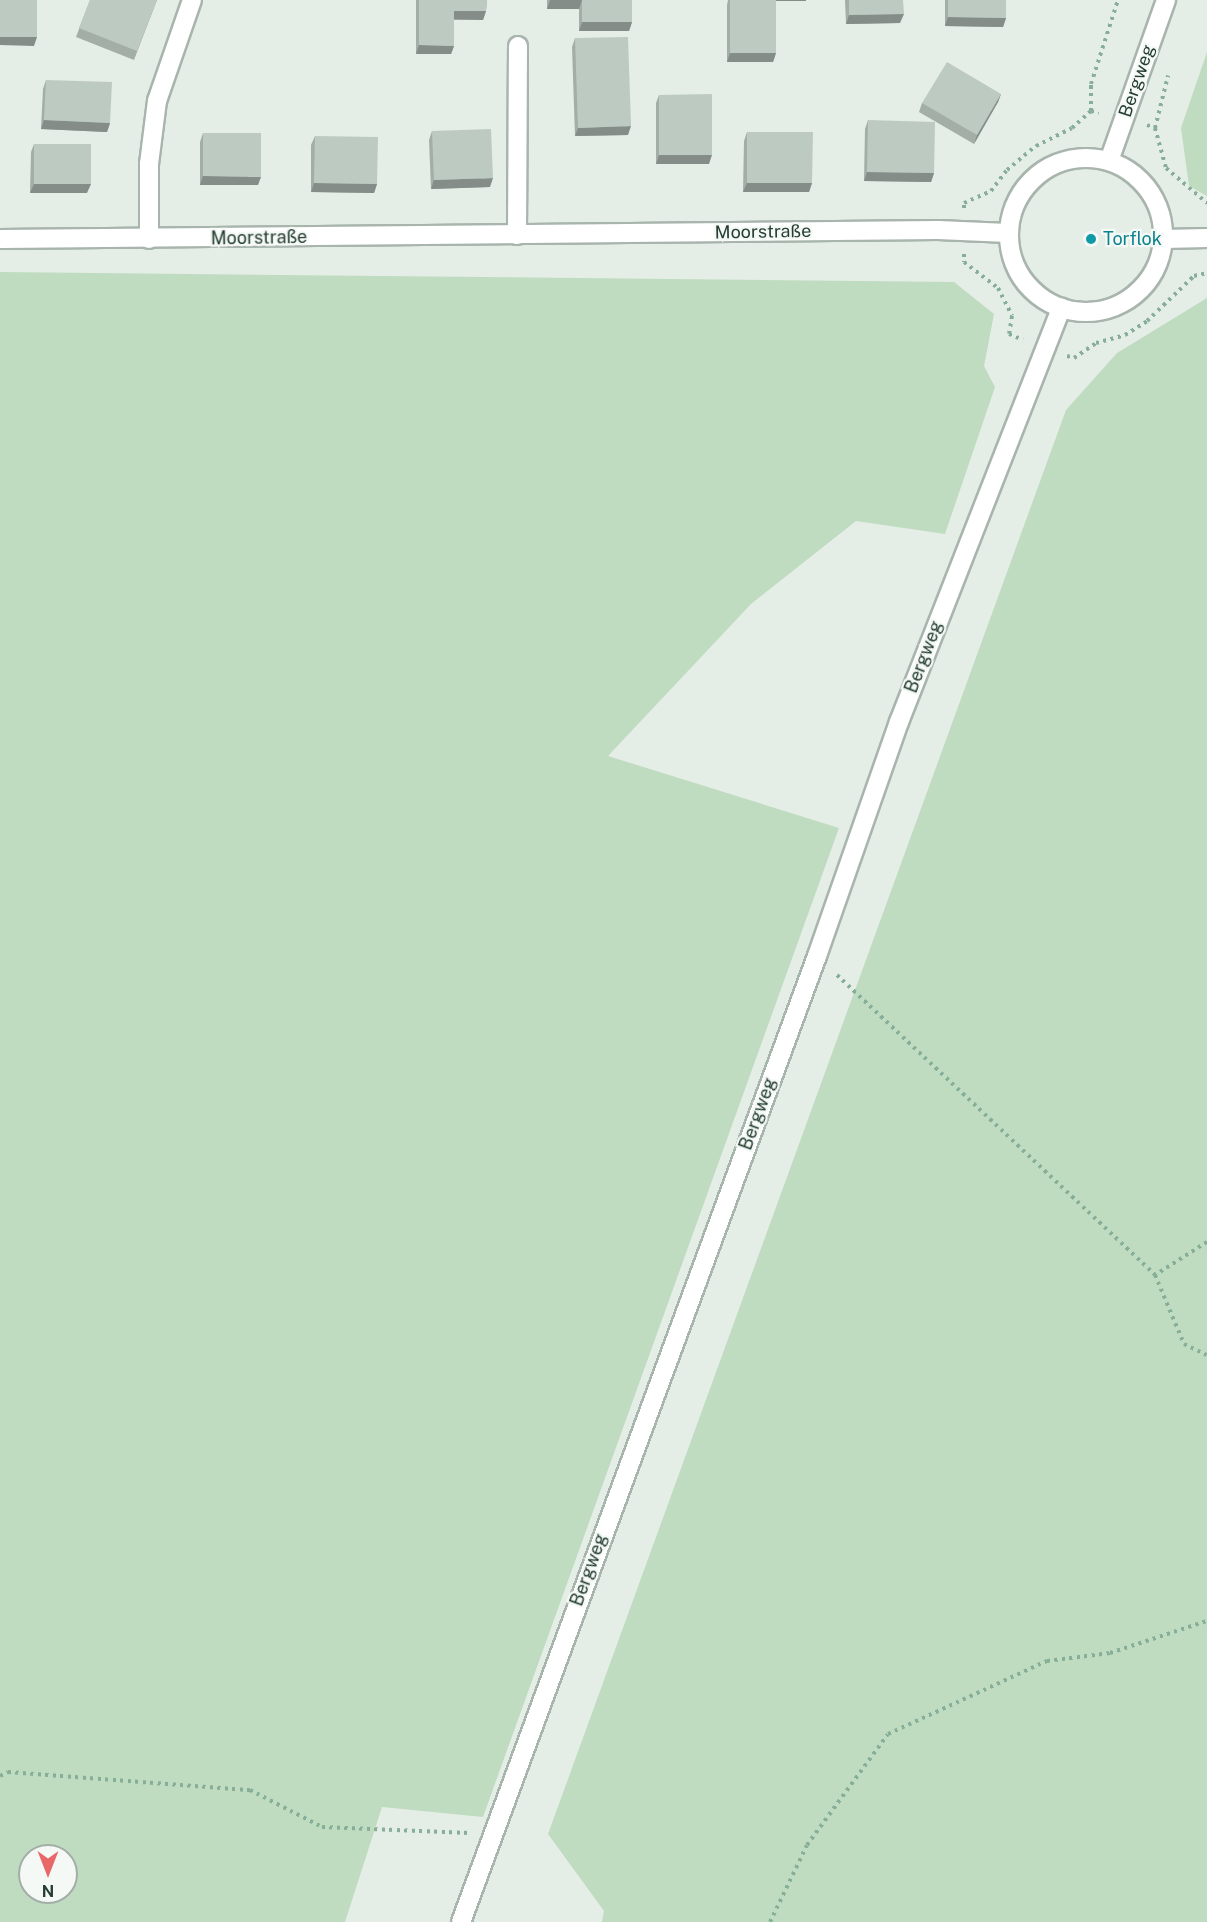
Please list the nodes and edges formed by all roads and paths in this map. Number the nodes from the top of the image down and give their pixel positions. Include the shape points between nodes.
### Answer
1 (192, 0) edge
2 (1118, 0) edge
3 (1166, 0) edge
4 (518, 46) dead end
5 (1091, 111) junction
6 (1124, 119) junction
7 (1109, 161) junction
8 (1207, 203) edge
9 (964, 231) junction
10 (1008, 233) junction
11 (518, 235) junction
12 (149, 238) junction
13 (1163, 238) junction
14 (1207, 238) edge
15 (0, 239) edge
16 (1207, 273) edge
17 (1061, 308) junction
18 (1045, 349) junction
19 (817, 956) junction
20 (1207, 1242) edge
21 (1155, 1275) junction
22 (1207, 1355) edge
23 (1207, 1621) edge
24 (0, 1776) edge
25 (491, 1834) junction
26 (460, 1922) edge
27 (770, 1922) edge

1 - 12 main road via 157,101 149,164
2 - 5 path via 1091,84
3 - 6 main road, Bergweg
4 - 11 main road
5 - 6 path
5 - 9 path via 1072,128 1036,146 1007,170 991,191 964,203
6 - 7 main road, Bergweg
6 - 8 path via 1155,128 1166,168
7 - 10 main road via 1089,158 1050,166 1022,191 1012,211
7 - 13 main road via 1129,171 1153,196
9 - 10 main road, Moorstraße
9 - 11 main road, Moorstraße
9 - 18 path via 964,262 998,288 1012,316 1009,334
10 - 17 main road via 1020,275 1045,300
11 - 12 main road, Moorstraße
12 - 15 main road, Moorstraße
13 - 14 main road
13 - 17 main road via 1156,266 1132,296 1115,306 1087,312
16 - 18 path via 1194,276 1148,321 1125,335 1096,343 1074,358
17 - 18 main road, Bergweg
18 - 19 main road, Bergweg via 899,722
19 - 21 path
19 - 25 main road, Bergweg
20 - 21 path
21 - 22 path via 1184,1344
23 - 27 path via 1110,1653 1047,1661 888,1734 807,1845
24 - 25 path via 8,1772 250,1790 322,1827
25 - 26 main road, Bergweg

